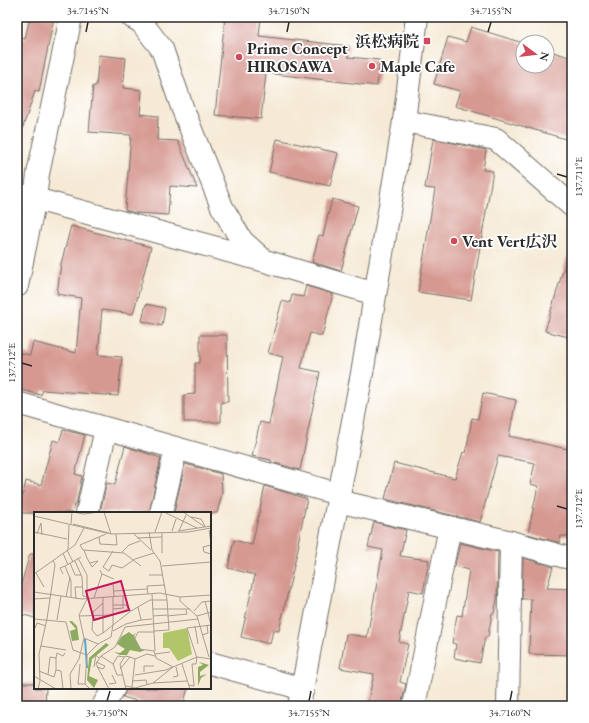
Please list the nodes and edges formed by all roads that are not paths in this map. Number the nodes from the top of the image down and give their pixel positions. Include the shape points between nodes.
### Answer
1 (71, 17) edge
2 (132, 17) edge
3 (417, 17) edge
4 (404, 121) junction
5 (26, 196) edge
6 (572, 206) edge
7 (265, 261) junction
8 (17, 286) edge
9 (375, 294) junction
10 (17, 403) edge
11 (106, 429) junction
12 (176, 449) junction
13 (338, 497) junction
14 (87, 512) edge
15 (161, 512) edge
16 (450, 528) junction
17 (511, 542) junction
18 (572, 557) edge
19 (211, 663) edge
20 (113, 689) edge
21 (301, 698) edge
22 (103, 706) edge
23 (414, 706) edge
24 (508, 706) edge

1 - 5 street via 38,174
2 - 7 street via 141,22 162,49 222,207 242,241
3 - 4 street
4 - 6 street via 496,139
4 - 9 street
5 - 7 street
5 - 8 street
7 - 9 street
9 - 13 street
10 - 11 street
11 - 12 street
11 - 14 street
12 - 13 street
12 - 15 street
13 - 16 street
13 - 21 street
16 - 17 street
16 - 23 street
17 - 18 street
17 - 24 street
19 - 21 street
20 - 22 street

